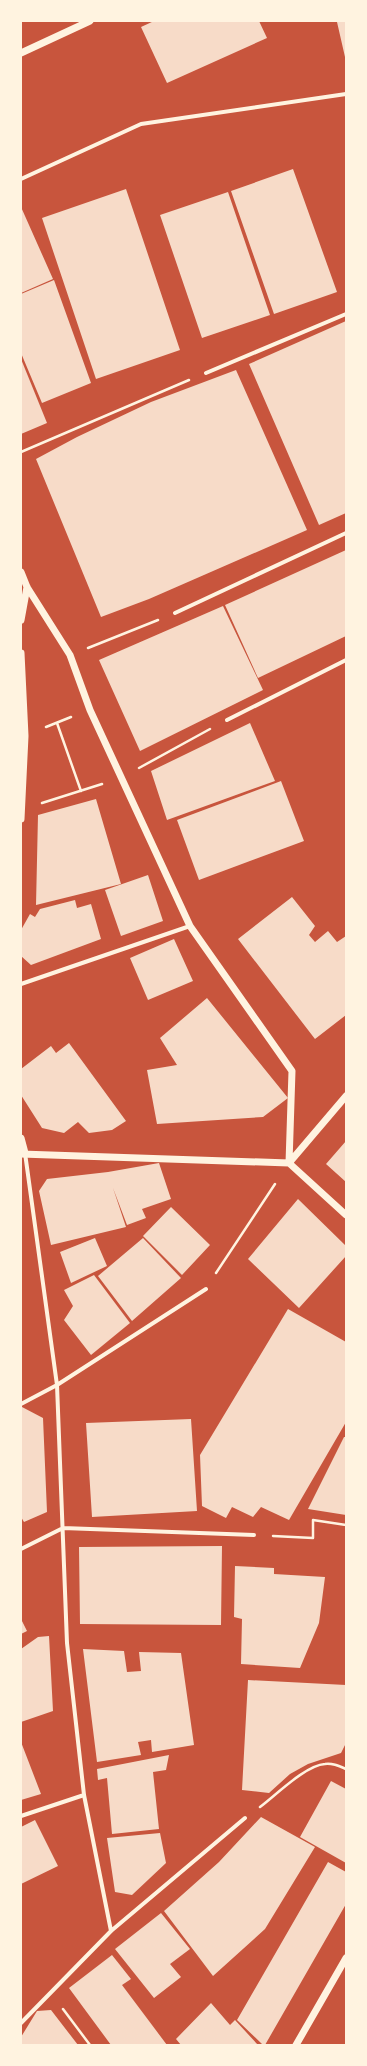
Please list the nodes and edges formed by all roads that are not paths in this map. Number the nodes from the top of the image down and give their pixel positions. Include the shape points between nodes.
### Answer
1 (90, 21) edge
2 (21, 53) edge
3 (346, 94) edge
4 (21, 179) edge
5 (346, 314) edge
6 (206, 373) road end
7 (346, 533) edge
8 (21, 572) edge
9 (27, 587) junction
10 (175, 613) road end
11 (21, 620) edge
12 (21, 653) edge
13 (346, 660) edge
14 (23, 706) edge
15 (227, 720) road end
16 (21, 819) edge
17 (190, 926) junction
18 (21, 984) edge
19 (346, 1096) edge
20 (21, 1138) edge
21 (23, 1153) edge
22 (289, 1163) junction
23 (346, 1215) edge
24 (206, 1289) road end
25 (57, 1385) junction
26 (21, 1404) edge
27 (64, 1528) junction
28 (254, 1535) road end
29 (21, 1549) edge
30 (84, 1795) junction
31 (21, 1816) edge
32 (245, 1818) road end
33 (111, 1931) junction
34 (346, 1958) edge
35 (21, 2023) edge
36 (296, 2045) edge

1 - 2 street
3 - 4 street via 141,124
5 - 6 street
7 - 10 street
8 - 9 street
9 - 11 street
9 - 17 street via 70,656 90,710
12 - 14 street
13 - 15 street
14 - 16 street via 25,736
17 - 18 street
17 - 22 street via 292,1071
19 - 22 street
20 - 21 street
21 - 22 street
21 - 25 street
22 - 23 street
24 - 25 street
25 - 26 street
25 - 27 street
27 - 28 street
27 - 29 street
27 - 30 street via 67,1643
30 - 31 street
30 - 33 street
32 - 33 street
33 - 35 street
34 - 36 street

